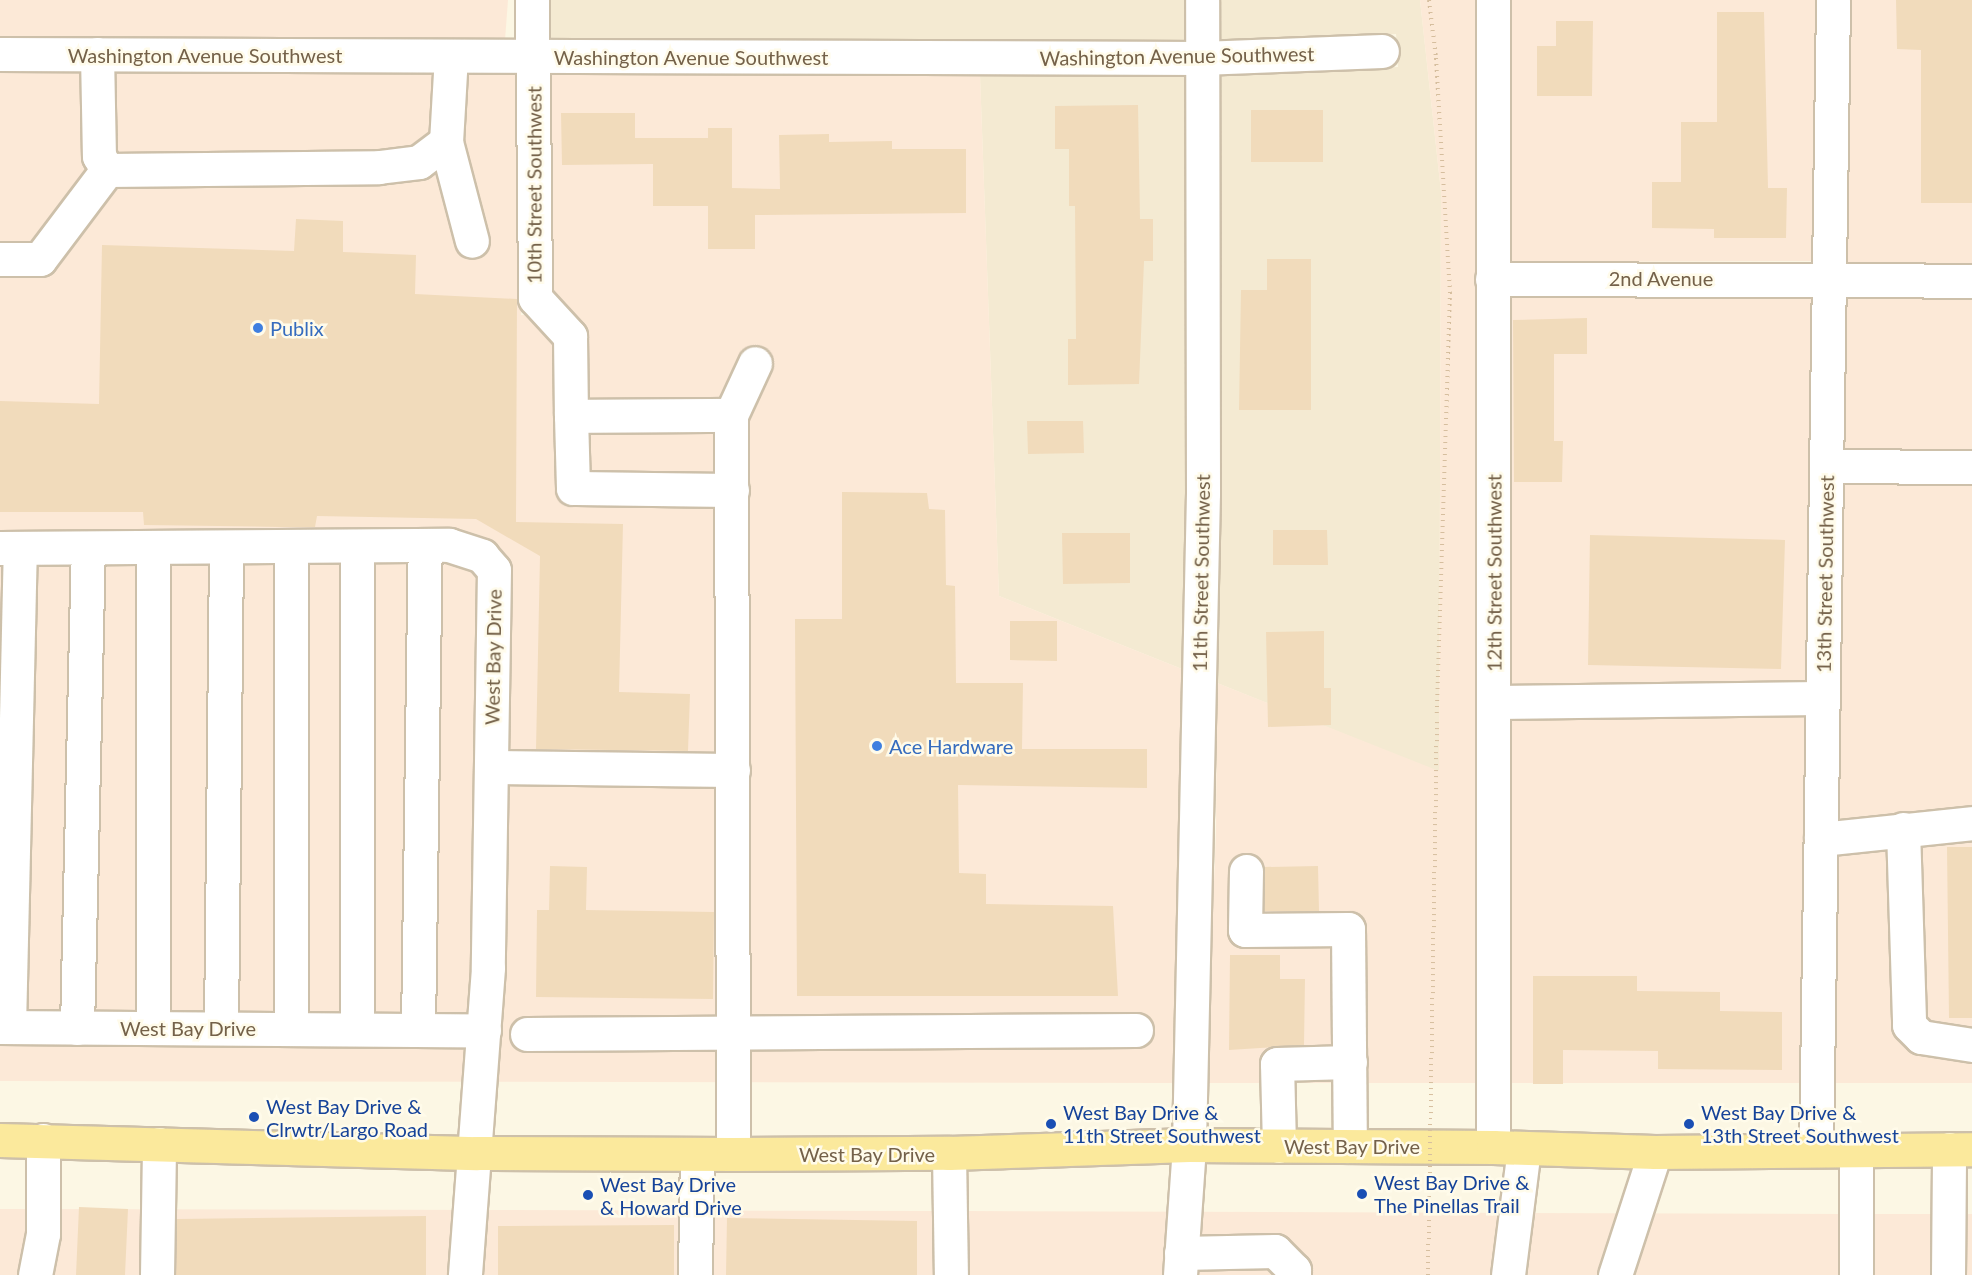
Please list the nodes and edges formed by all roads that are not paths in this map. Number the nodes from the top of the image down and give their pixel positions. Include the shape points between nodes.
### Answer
1 (532, 0) edge
2 (1202, 0) edge
3 (1494, 0) edge
4 (1833, 0) edge
5 (1382, 51) dead end
6 (0, 54) edge
7 (97, 54) junction
8 (451, 56) junction
9 (534, 56) junction
10 (1201, 58) junction
11 (446, 142) junction
12 (107, 170) junction
13 (472, 242) dead end
14 (0, 259) edge
15 (1829, 278) junction
16 (1492, 279) junction
17 (1972, 280) edge
18 (755, 363) dead end
19 (731, 415) junction
20 (571, 416) junction
21 (1826, 466) junction
22 (1972, 467) edge
23 (732, 490) junction
24 (425, 545) junction
25 (291, 546) junction
26 (357, 546) junction
27 (153, 547) junction
28 (226, 547) junction
29 (10, 548) edge
30 (88, 548) junction
31 (1823, 698) junction
32 (1494, 702) junction
33 (492, 767) junction
34 (733, 770) junction
35 (1972, 823) edge
36 (1903, 829) junction
37 (1821, 839) junction
38 (1246, 871) dead end
39 (1245, 930) junction
40 (1194, 931) junction
41 (5, 1027) edge
42 (77, 1028) junction
43 (153, 1028) junction
44 (220, 1028) junction
45 (291, 1029) junction
46 (357, 1029) junction
47 (418, 1030) junction
48 (484, 1030) junction
49 (1136, 1030) dead end
50 (734, 1032) junction
51 (527, 1034) dead end
52 (1972, 1045) edge
53 (1350, 1062) junction
54 (0, 1140) edge
55 (43, 1140) junction
56 (159, 1144) junction
57 (1189, 1145) junction
58 (1279, 1146) junction
59 (1350, 1146) junction
60 (1509, 1147) junction
61 (1816, 1148) junction
62 (1856, 1149) junction
63 (1961, 1149) edge
64 (1655, 1152) junction
65 (477, 1153) junction
66 (949, 1153) junction
67 (697, 1154) junction
68 (733, 1154) junction
69 (1956, 1258) edge
70 (1181, 1264) edge
71 (1292, 1273) edge
72 (34, 1275) edge
73 (157, 1275) edge
74 (465, 1275) edge
75 (695, 1275) edge
76 (951, 1275) edge
77 (1508, 1275) edge
78 (1615, 1275) edge
79 (1856, 1275) edge

1 - 9 street, 10th Street Southwest
2 - 10 street, 11th Street Southwest
3 - 16 street, 12th Street Southwest
4 - 15 street, 13th Street Southwest
5 - 10 street, Washington Avenue Southwest
6 - 7 street, Washington Avenue Southwest
7 - 8 street, Washington Avenue Southwest
7 - 12 street via 99,156
8 - 9 street, Washington Avenue Southwest
8 - 11 street
9 - 10 street, Washington Avenue Southwest
9 - 20 street, 10th Street Southwest via 535,298 570,336
10 - 40 street, 11th Street Southwest via 1203,492
11 - 12 street via 418,162 379,167
11 - 13 street
12 - 14 street via 40,259
15 - 16 street, 2nd Avenue
15 - 17 street, 2nd Avenue
15 - 21 street, 13th Street Southwest
16 - 32 street, 12th Street Southwest
18 - 19 street
19 - 20 street
19 - 23 street
20 - 23 street via 573,488
21 - 22 street
21 - 31 street, 13th Street Southwest
23 - 34 street
24 - 26 street, West Bay Drive
24 - 33 street, West Bay Drive via 449,545 482,556 494,570
24 - 47 street
25 - 26 street, West Bay Drive
25 - 28 street, West Bay Drive
25 - 45 street
26 - 46 street
27 - 28 street, West Bay Drive
27 - 30 street, West Bay Drive
27 - 43 street
28 - 44 street
29 - 30 street, West Bay Drive
29 - 41 street
30 - 42 street
31 - 32 street
31 - 37 street, 13th Street Southwest
32 - 60 street, 12th Street Southwest
33 - 34 street
33 - 48 street, West Bay Drive
34 - 50 street
35 - 36 street
36 - 37 street
36 - 52 street via 1909,1025 1921,1037
37 - 61 street, 13th Street Southwest
38 - 39 street
39 - 40 street
39 - 53 street via 1347,929
40 - 57 street, 11th Street Southwest
41 - 42 street, West Bay Drive
42 - 43 street, West Bay Drive
43 - 44 street, West Bay Drive
44 - 45 street, West Bay Drive
45 - 46 street, West Bay Drive
46 - 47 street, West Bay Drive
47 - 48 street, West Bay Drive
48 - 65 street, West Bay Drive
49 - 50 street
50 - 51 street
50 - 68 street
53 - 58 street via 1277,1064
53 - 59 street
54 - 55 main road, West Bay Drive
55 - 56 main road, West Bay Drive
55 - 72 street via 43,1234
56 - 65 main road, West Bay Drive
56 - 73 street
57 - 58 main road, West Bay Drive
57 - 66 main road, West Bay Drive
57 - 70 street, 11th Street Southwest
58 - 59 main road, West Bay Drive
59 - 60 main road, West Bay Drive
60 - 64 main road, West Bay Drive
60 - 77 street, 12th Street Southwest
61 - 62 main road, West Bay Drive
61 - 64 main road, West Bay Drive
62 - 63 main road, West Bay Drive
62 - 79 street
63 - 69 street
64 - 78 street
65 - 67 main road, West Bay Drive
65 - 74 street, West Bay Drive
66 - 68 main road, West Bay Drive
66 - 76 street
67 - 68 main road, West Bay Drive
67 - 75 street
70 - 71 street via 1275,1251

